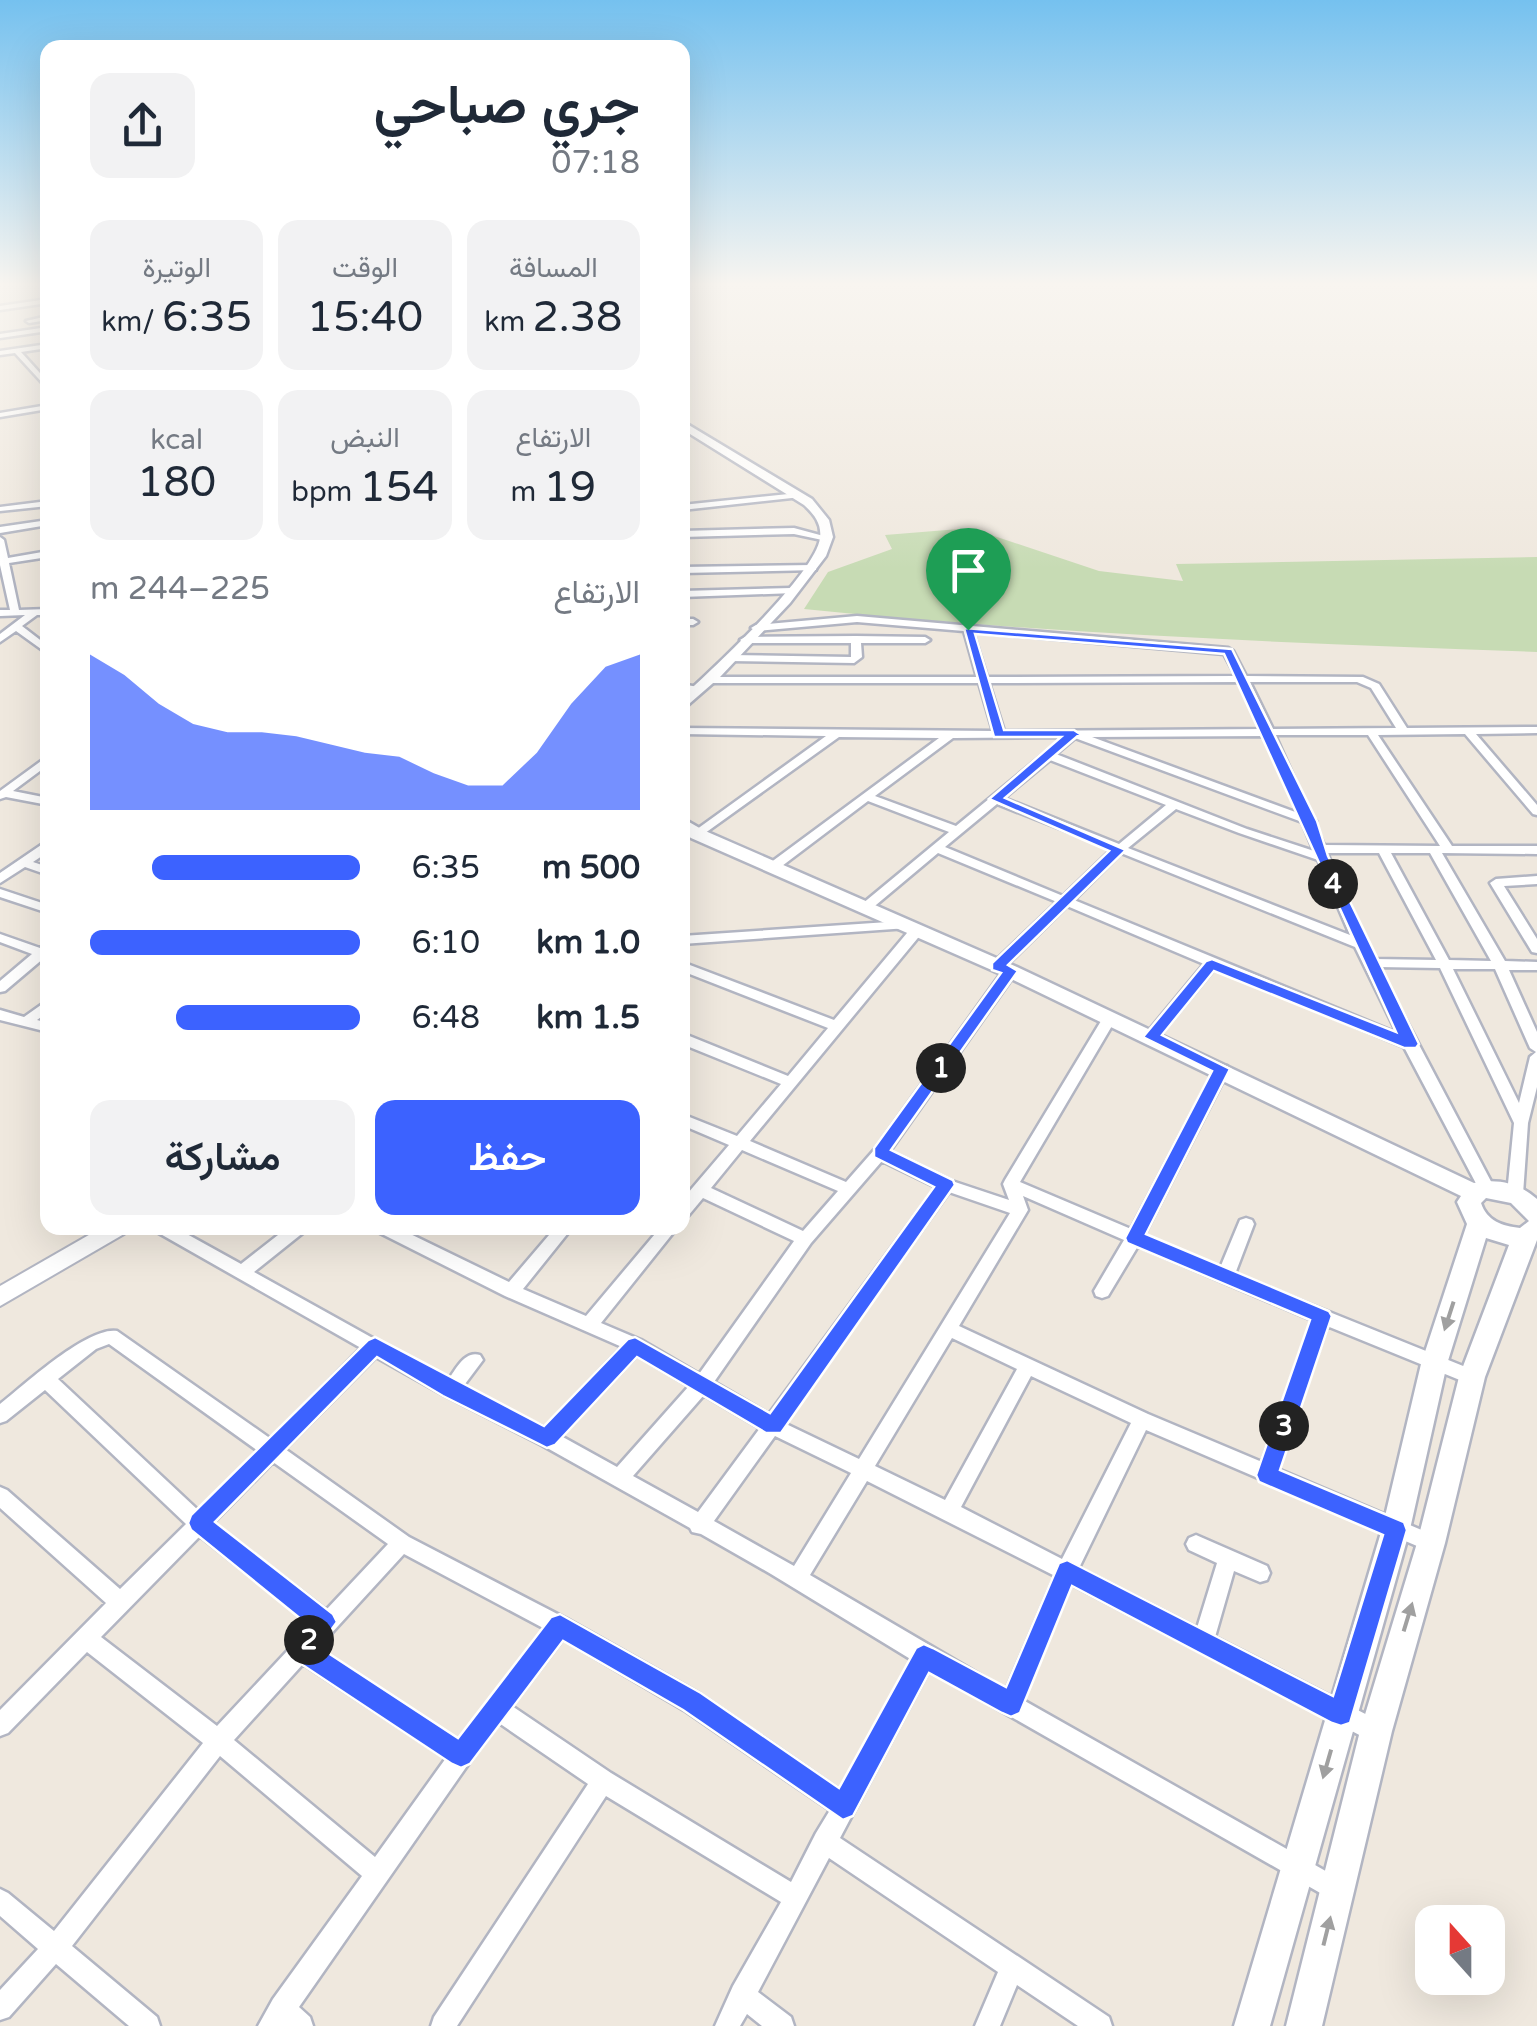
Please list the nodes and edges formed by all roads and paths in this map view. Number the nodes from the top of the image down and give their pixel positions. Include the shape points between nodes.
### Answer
1 (40, 407) edge
2 (0, 416) edge
3 (690, 429) edge
4 (798, 495) junction
5 (40, 504) edge
6 (690, 507) edge
7 (0, 510) edge
8 (40, 523) edge
9 (0, 530) edge
10 (690, 534) edge
11 (827, 538) junction
12 (0, 540) edge
13 (40, 555) edge
14 (2, 562) edge
15 (813, 568) junction
16 (690, 570) edge
17 (792, 592) junction
18 (690, 594) edge
19 (15, 612) junction
20 (40, 612) edge
21 (0, 613) edge
22 (40, 613) edge
23 (16, 627) junction
24 (756, 628) junction
25 (968, 630) junction
26 (2, 637) edge
27 (856, 639) junction
28 (745, 640) junction
29 (925, 640) dead end
30 (40, 644) edge
31 (730, 658) junction
32 (984, 680) junction
33 (1242, 681) junction
34 (705, 685) junction
35 (690, 686) edge
36 (690, 699) edge
37 (1370, 730) junction
38 (1404, 730) junction
39 (1467, 730) junction
40 (1537, 730) edge
41 (1267, 731) junction
42 (690, 732) edge
43 (836, 734) junction
44 (950, 734) junction
45 (999, 734) junction
46 (1074, 734) junction
47 (1048, 755) junction
48 (40, 765) edge
49 (30, 772) junction
50 (40, 774) edge
51 (2, 794) edge
52 (868, 797) junction
53 (996, 799) junction
54 (40, 801) edge
55 (1174, 804) junction
56 (1537, 812) edge
57 (1310, 821) junction
58 (690, 827) edge
59 (690, 830) edge
60 (958, 830) junction
61 (937, 848) junction
62 (1383, 848) junction
63 (1118, 850) junction
64 (1441, 850) junction
65 (1537, 850) edge
66 (40, 852) edge
67 (1320, 853) junction
68 (24, 863) junction
69 (774, 866) junction
70 (40, 868) edge
71 (2, 876) edge
72 (1537, 880) edge
73 (0, 893) edge
74 (1065, 903) junction
75 (40, 907) edge
76 (866, 907) junction
77 (910, 927) junction
78 (0, 938) edge
79 (690, 940) edge
80 (1360, 944) junction
81 (1537, 949) edge
82 (40, 950) edge
83 (40, 956) edge
84 (1372, 962) junction
85 (1444, 963) junction
86 (1498, 963) junction
87 (1212, 964) junction
88 (1537, 966) edge
89 (690, 969) edge
90 (1004, 969) junction
91 (0, 988) edge
92 (40, 1011) edge
93 (0, 1016) edge
94 (1109, 1019) junction
95 (25, 1023) junction
96 (834, 1025) junction
97 (40, 1026) edge
98 (1151, 1037) junction
99 (690, 1041) edge
100 (1410, 1044) junction
101 (1537, 1048) edge
102 (1537, 1057) edge
103 (1222, 1069) junction
104 (788, 1081) junction
105 (690, 1121) edge
106 (1521, 1123) junction
107 (740, 1143) junction
108 (880, 1152) junction
109 (1011, 1184) junction
110 (946, 1185) junction
111 (848, 1189) junction
112 (700, 1190) junction
113 (1515, 1194) junction
114 (1481, 1201) junction
115 (690, 1202) edge
116 (1020, 1210) junction
117 (1246, 1224) dead end
118 (1534, 1229) edge
119 (104, 1235) edge
120 (176, 1235) edge
121 (289, 1235) edge
122 (398, 1235) edge
123 (558, 1235) edge
124 (664, 1235) edge
125 (1134, 1238) junction
126 (805, 1240) junction
127 (242, 1272) junction
128 (1225, 1277) junction
129 (511, 1291) junction
130 (1102, 1291) dead end
131 (0, 1296) edge
132 (1322, 1316) junction
133 (590, 1324) junction
134 (947, 1328) junction
135 (635, 1345) junction
136 (375, 1346) junction
137 (474, 1360) dead end
138 (1434, 1364) junction
139 (1026, 1367) junction
140 (1472, 1377) junction
141 (46, 1379) junction
142 (703, 1383) junction
143 (450, 1390) junction
144 (0, 1415) edge
145 (1142, 1420) junction
146 (773, 1426) junction
147 (547, 1438) junction
148 (269, 1451) junction
149 (861, 1470) junction
150 (1267, 1475) junction
151 (618, 1478) junction
152 (0, 1496) edge
153 (949, 1511) junction
154 (199, 1523) junction
155 (700, 1526) junction
156 (1396, 1530) junction
157 (402, 1543) junction
158 (1196, 1544) dead end
159 (1430, 1544) junction
160 (1228, 1559) junction
161 (1067, 1571) junction
162 (1260, 1573) dead end
163 (797, 1578) junction
164 (122, 1604) junction
165 (324, 1622) junction
166 (560, 1626) junction
167 (84, 1638) junction
168 (1203, 1642) junction
169 (300, 1650) junction
170 (924, 1656) junction
171 (1011, 1704) junction
172 (496, 1708) junction
173 (1341, 1714) junction
174 (0, 1725) edge
175 (1376, 1731) junction
176 (218, 1742) junction
177 (461, 1755) junction
178 (603, 1780) junction
179 (843, 1806) junction
180 (824, 1841) junction
181 (1298, 1866) junction
182 (378, 1874) junction
183 (1337, 1891) junction
184 (793, 1896) junction
185 (0, 1901) edge
186 (56, 1947) junction
187 (1011, 1970) junction
188 (742, 1995) junction
189 (0, 2008) edge
190 (276, 2017) edge
191 (148, 2026) edge
192 (302, 2026) edge
193 (443, 2026) edge
194 (727, 2026) edge
195 (782, 2026) edge
196 (987, 2026) edge
197 (1100, 2026) edge
198 (1252, 2026) edge
199 (1304, 2026) edge

1 - 2 street
3 - 4 main road
4 - 6 street
4 - 11 main road via 823,518
5 - 7 street
8 - 9 street
10 - 11 street
11 - 15 main road
12 - 14 street
13 - 14 street
14 - 19 street
15 - 16 street
15 - 17 main road
17 - 18 street
17 - 24 main road
19 - 20 street
19 - 21 street
22 - 23 street
23 - 26 street
23 - 30 street
24 - 25 street via 857,618
24 - 28 main road
25 - 32 street
25 - 33 street via 1225,649
27 - 28 street
27 - 29 street
27 - 31 street via 854,660
28 - 31 main road
31 - 34 main road
32 - 33 street
32 - 34 street
32 - 45 street
33 - 38 street via 1365,680
33 - 41 street
34 - 35 street
34 - 36 main road
37 - 38 street
37 - 41 street
37 - 64 street
38 - 39 street
39 - 40 street
39 - 56 street
41 - 46 street
41 - 57 street
42 - 43 street
43 - 44 street
43 - 58 street
44 - 45 street
44 - 52 street
45 - 46 street
46 - 47 street
46 - 57 street
47 - 53 street
47 - 55 street
48 - 49 street
49 - 50 street
49 - 51 street
51 - 54 street
52 - 60 street
52 - 69 street
53 - 60 street
53 - 63 street
55 - 63 street
55 - 67 street
57 - 67 street
59 - 69 main road
60 - 61 street
61 - 74 street
61 - 76 street
62 - 64 street
62 - 67 street
62 - 85 street
63 - 74 street
63 - 80 street
64 - 65 street
64 - 86 street
66 - 68 street
67 - 80 street
68 - 70 street
68 - 71 street
69 - 76 main road
72 - 81 street via 1496,883
73 - 75 street
74 - 87 street
74 - 90 street
76 - 77 main road
77 - 79 street
77 - 90 main road
77 - 96 street
78 - 82 street
80 - 84 street
83 - 91 street
84 - 85 street
84 - 100 street
85 - 86 street
85 - 106 street
86 - 88 street
86 - 101 street
87 - 98 street
87 - 100 street
89 - 96 street
90 - 94 main road
90 - 108 street
92 - 95 street
93 - 95 street
94 - 98 main road
94 - 109 street
95 - 97 street
96 - 104 street
98 - 103 main road
99 - 104 street
100 - 114 street
102 - 106 street
103 - 114 main road
103 - 125 street
104 - 107 street
105 - 107 street
106 - 113 street
107 - 111 street
107 - 112 street
108 - 110 street
108 - 111 street
109 - 116 street
109 - 125 street
110 - 116 street
110 - 146 street
111 - 126 street
112 - 115 street
112 - 126 street
113 - 114 main road
113 - 118 main road
114 - 118 main road via 1492,1232
114 -> 138 main road
116 - 134 street
117 - 128 street
118 - 140 main road
119 - 131 street
120 - 127 street
121 - 127 street
122 - 129 street
123 - 129 street
124 - 133 street
125 - 128 street
125 - 130 street
126 - 142 street
127 - 136 street
128 - 132 street
129 - 133 street
132 - 138 street
132 - 150 street
133 - 135 street
134 - 139 street
134 - 149 street
135 - 142 street
135 - 147 street
136 - 143 street
136 - 148 street
137 - 143 street
138 - 140 street
138 - 156 main road
139 - 145 street
139 - 153 street
140 - 159 main road
141 - 144 street
141 - 148 street via 110,1336
141 - 154 street
142 - 146 street
142 - 151 street
143 - 147 street
145 - 150 street
145 - 161 street
146 - 149 street
146 - 155 street
147 - 151 street
148 - 154 street
148 - 157 street
149 - 153 street
149 - 163 street
150 - 156 street
151 - 155 street
152 - 164 street
153 - 161 street
154 - 164 street
154 - 165 street
155 - 163 street
156 - 159 street
156 - 173 main road
157 - 165 street
157 - 166 street
158 - 160 street
175 -> 159 main road
160 - 162 street
160 - 168 street
161 - 168 street
161 - 171 street
163 - 170 street
164 - 167 street
165 - 169 street
166 - 172 street
166 - 179 street via 692,1702
167 - 174 street
167 - 176 street
168 - 173 street
169 - 176 street
169 - 177 street
170 - 171 street
170 - 179 street
171 - 181 street
172 - 177 street
172 - 178 street
173 - 175 street
173 -> 181 main road
175 - 183 main road
176 - 182 street
176 - 186 street
177 - 182 street
178 - 184 street
178 - 193 street
179 - 180 street
180 - 184 street
180 - 187 street
181 - 183 street
181 - 198 main road
182 - 190 street
199 -> 183 main road
184 - 188 street
185 - 186 street
186 - 189 street
186 - 191 street
187 - 196 street
187 - 197 street
188 - 194 street
188 - 195 street
190 - 192 street

